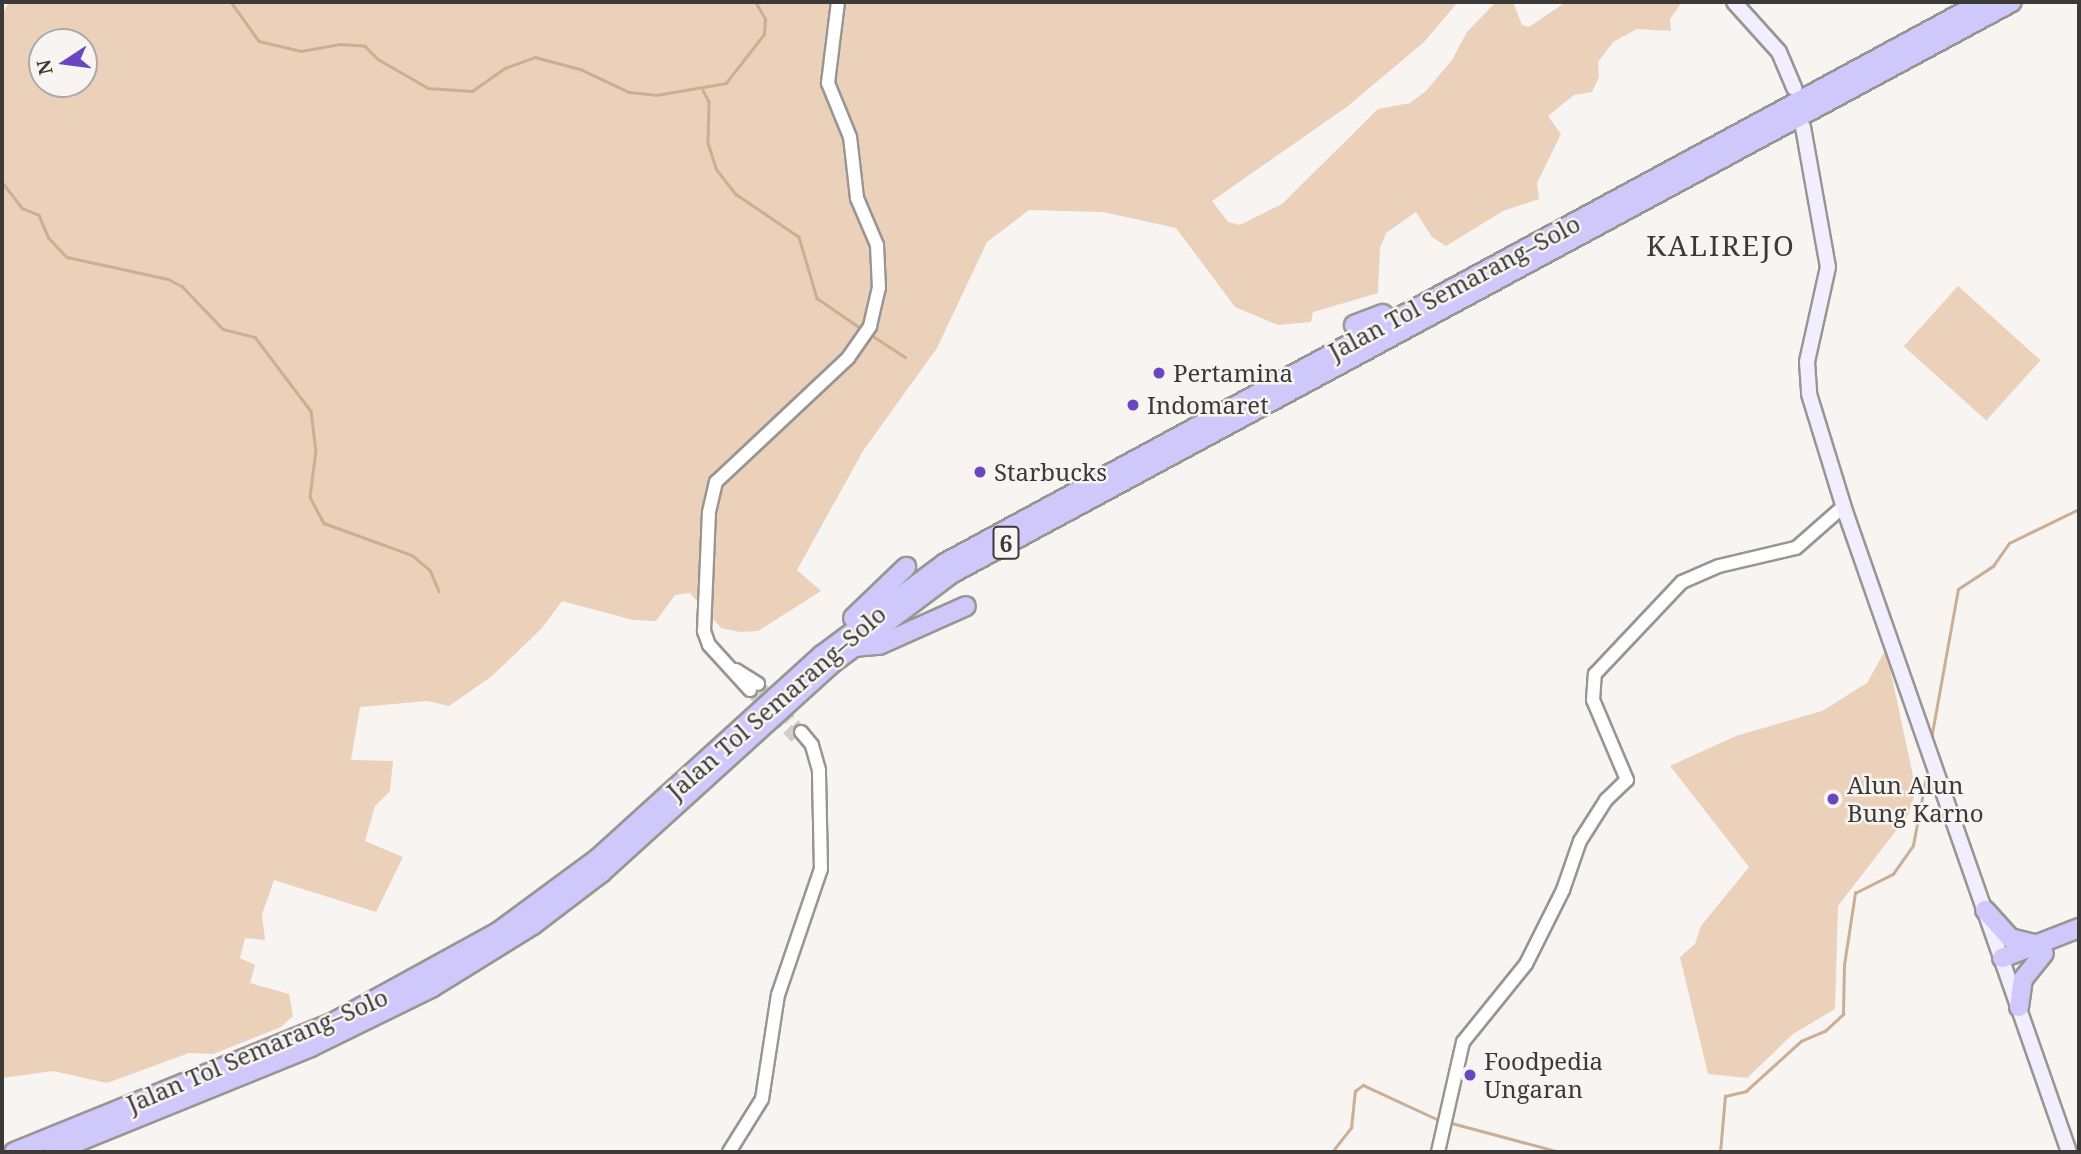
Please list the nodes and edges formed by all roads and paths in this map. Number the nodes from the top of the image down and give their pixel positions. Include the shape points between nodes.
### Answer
1 (838, 2) edge
2 (1734, 2) edge
3 (1982, 2) edge
4 (2012, 2) edge
5 (1794, 88) dead end
6 (1803, 127) dead end
7 (1539, 256) junction
8 (1516, 278) dead end
9 (1436, 295) junction
10 (1354, 325) dead end
11 (1844, 506) junction
12 (906, 567) dead end
13 (966, 606) dead end
14 (854, 647) junction
15 (796, 679) junction
16 (754, 687) tunnel mouth
17 (799, 735) tunnel mouth
18 (1985, 910) junction
19 (2079, 928) edge
20 (2079, 939) edge
21 (2042, 949) junction
22 (2003, 962) junction
23 (2020, 1007) junction
24 (52, 1148) edge
25 (14, 1152) edge
26 (729, 1152) edge
27 (1438, 1152) edge
28 (2069, 1152) edge

1 - 16 street via 828,83 850,137 857,198 880,256 879,288 867,331 823,384 716,482 709,512 704,631 709,645
2 - 5 main road via 1779,52
3 - 9 highway, Jalan Tol Semarang–Solo / 6
4 - 7 highway, Jalan Tol Semarang–Solo / 6
6 - 11 main road via 1828,267 1807,379
7 - 8 highway
7 - 14 highway, Jalan Tol Semarang–Solo / 6 via 951,574
9 - 10 highway
9 - 15 highway, Jalan Tol Semarang–Solo / 6 via 982,540 877,612
11 - 18 main road
11 - 27 street via 1796,548 1719,566 1682,582 1595,674 1593,699 1627,780 1606,800 1580,841 1563,890 1526,964 1463,1042
12 - 15 highway via 816,653
13 - 14 highway via 879,645
14 - 24 highway, Jalan Tol Semarang–Solo / 6 via 619,858 501,945 431,988 311,1047
15 - 24 highway, Jalan Tol Semarang–Solo / 6 via 597,859 498,932 336,1021
17 - 26 street via 812,750 820,779 821,869 778,995 762,1099
18 - 21 highway via 2010,938
18 - 22 main road
19 - 21 highway
20 - 21 highway
21 - 22 highway
21 - 23 highway via 2023,979
22 - 23 main road
23 - 28 main road
24 - 25 highway, Jalan Tol Semarang–Solo / 6

